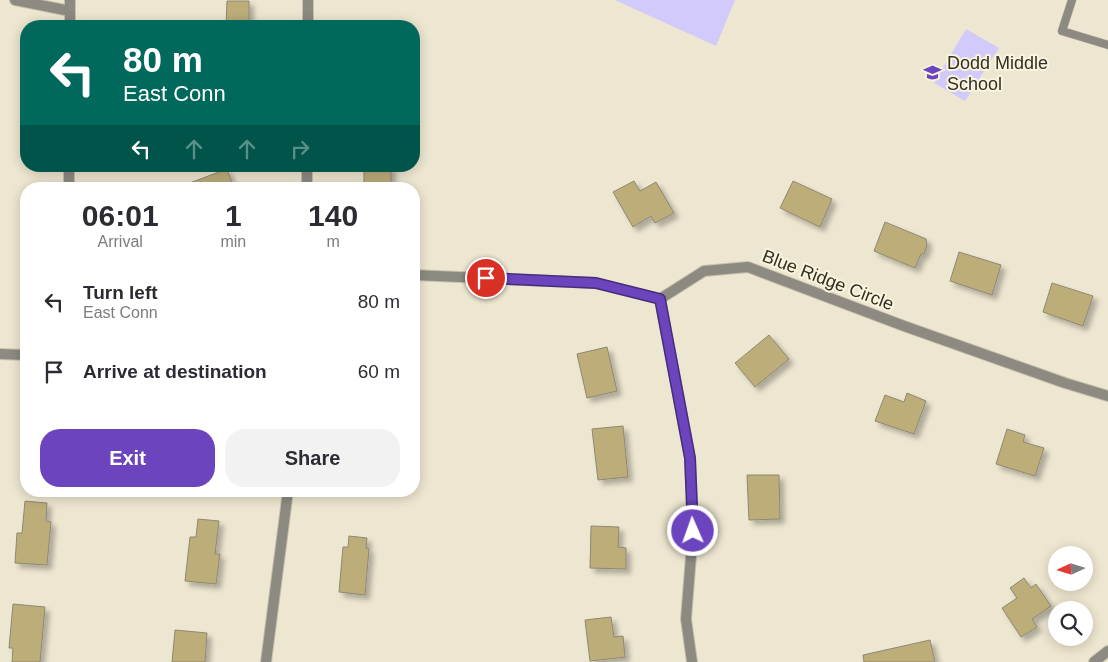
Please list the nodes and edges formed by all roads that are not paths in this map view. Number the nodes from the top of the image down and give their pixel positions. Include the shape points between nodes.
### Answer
1 (15, 0) edge
2 (70, 0) edge
3 (308, 0) edge
4 (1072, 0) edge
5 (70, 11) junction
6 (70, 20) edge
7 (308, 20) edge
8 (1108, 44) edge
9 (420, 275) edge
10 (660, 299) junction
11 (0, 354) edge
12 (20, 355) edge
13 (1108, 396) edge
14 (287, 497) edge
15 (1108, 651) edge
16 (266, 662) edge
17 (692, 662) edge
18 (1094, 662) edge

1 - 5 street
2 - 5 street
3 - 7 street
4 - 8 lane via 1062,31
5 - 6 street
9 - 10 street via 596,283
10 - 13 street, Blue Ridge Circle via 704,271 748,267 1038,374
10 - 17 street via 690,458 693,531 686,619
11 - 12 street
14 - 16 street
15 - 18 street

